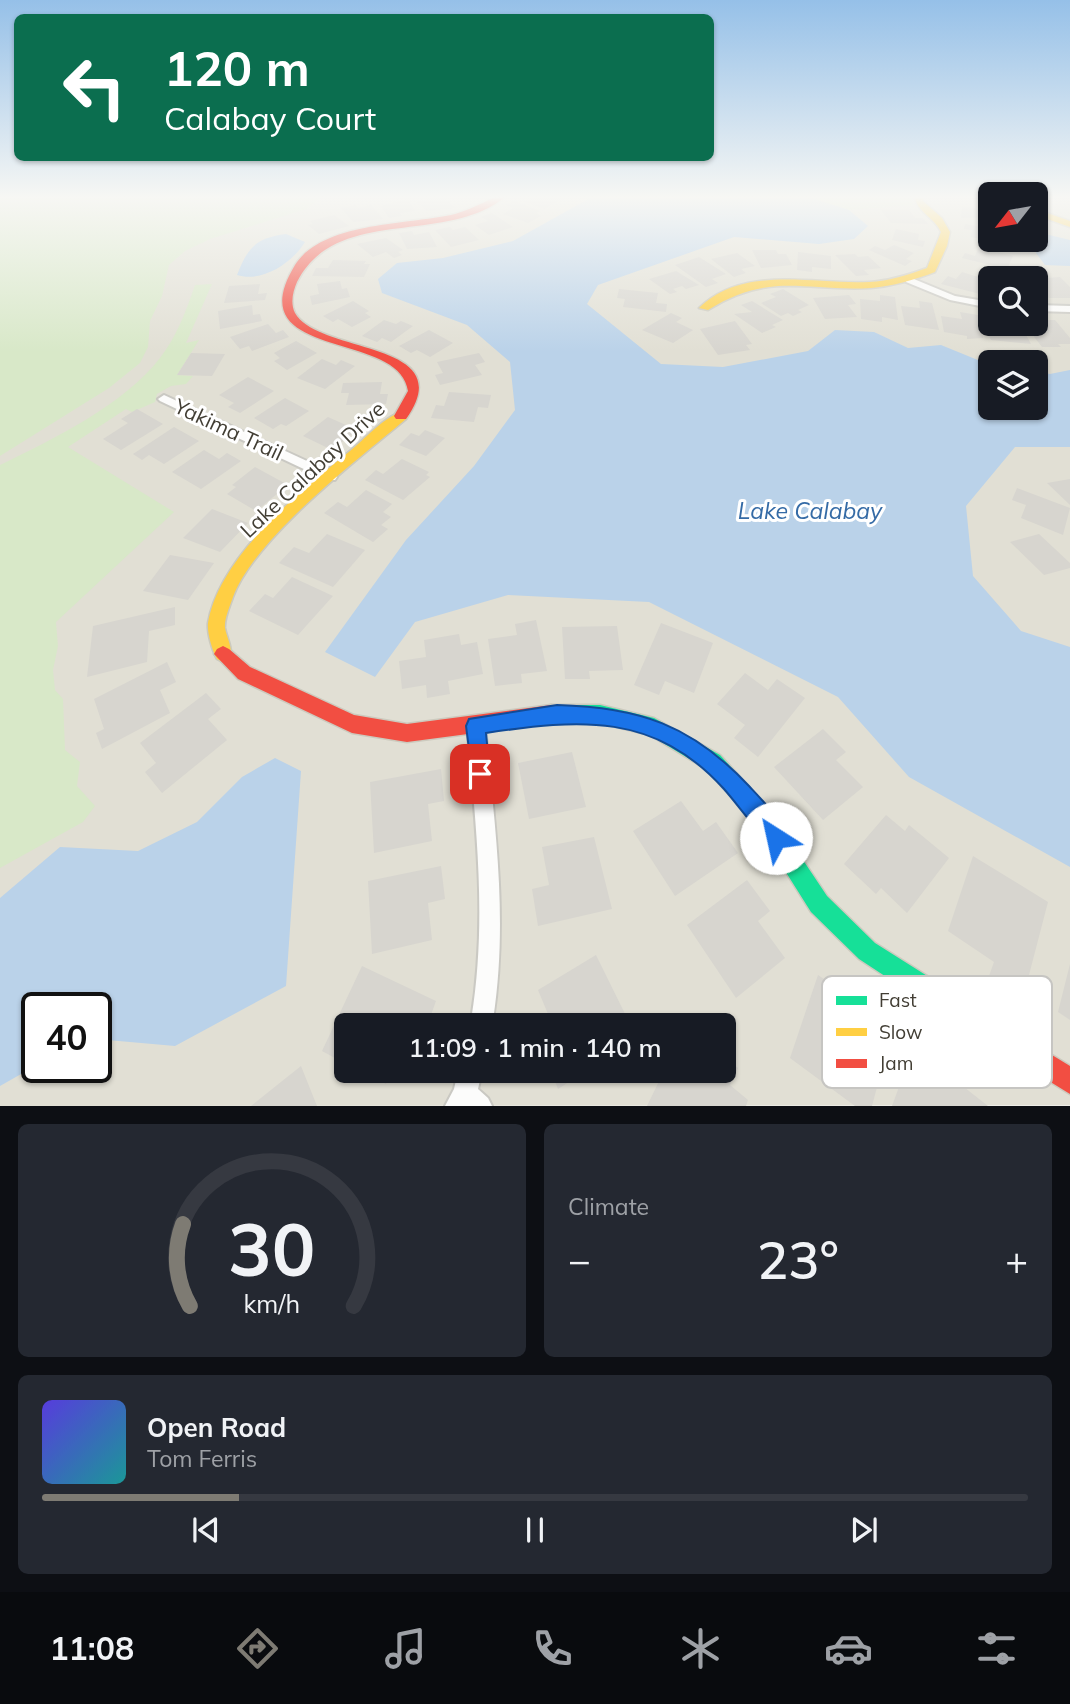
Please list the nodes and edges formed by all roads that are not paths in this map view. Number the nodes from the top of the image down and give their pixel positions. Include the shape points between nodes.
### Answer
1 (322, 249) edge
2 (941, 249) edge
3 (909, 280) junction
4 (978, 303) edge
5 (704, 307) dead end
6 (1048, 308) edge
7 (1070, 309) edge
8 (164, 399) dead end
9 (331, 477) junction
10 (476, 726) junction
11 (906, 976) edge
12 (484, 1013) edge
13 (1052, 1069) edge
14 (1070, 1081) edge
15 (469, 1083) edge
16 (467, 1102) edge

1 - 9 street, Lake Calabay Drive via 292,275 286,299 292,314 330,340 401,367 413,380 414,396 402,415
2 - 3 street via 931,270
3 - 4 street
3 - 5 street via 850,285 773,279 715,298
6 - 7 street
8 - 9 street, Yakima Trail
9 - 10 street, Lake Calabay Drive via 265,535 234,576 218,605 214,629 221,652 244,673 352,724 407,733
10 - 11 street, Lake Calabay Drive via 557,713 600,715 654,727 713,762 762,816 819,904 867,951
10 - 12 street via 490,894
13 - 14 street, Lake Calabay Drive
15 - 16 street

